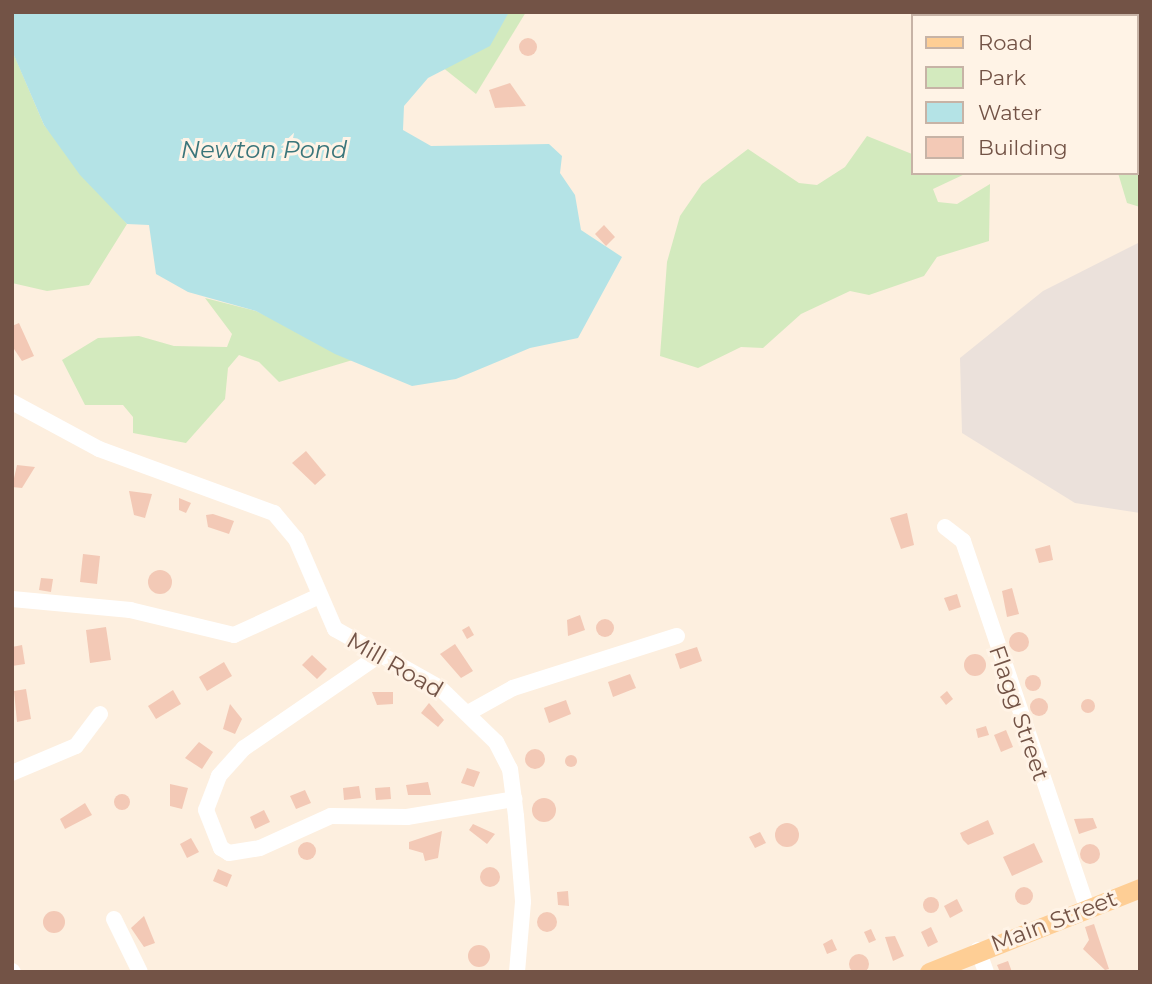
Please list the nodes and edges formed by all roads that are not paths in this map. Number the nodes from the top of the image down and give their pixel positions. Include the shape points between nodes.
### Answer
1 (12, 402) edge
2 (945, 527) dead end
3 (317, 597) junction
4 (12, 599) edge
5 (677, 636) dead end
6 (378, 656) junction
7 (468, 713) junction
8 (100, 714) dead end
9 (12, 773) edge
10 (514, 799) junction
11 (1140, 888) edge
12 (1087, 906) junction
13 (114, 919) dead end
14 (978, 950) junction
15 (141, 972) edge
16 (517, 972) edge
17 (929, 972) edge
18 (986, 972) edge

1 - 3 street, Mill Road via 99,449 274,513 296,539
2 - 12 street, Flagg Street via 963,541
3 - 4 street via 234,635 130,610
3 - 6 street, Mill Road via 335,629
5 - 7 street via 513,688
6 - 7 street, Mill Road via 418,674
6 - 10 street via 244,748 219,776 206,810 220,848 229,853 260,848 331,816 407,817
7 - 10 street, Mill Road via 506,756
8 - 9 street via 76,746
10 - 16 street, Mill Road via 523,902
11 - 12 main road, Main Street
12 - 14 main road, Main Street
13 - 15 street
14 - 17 main road, Main Street
14 - 18 street

